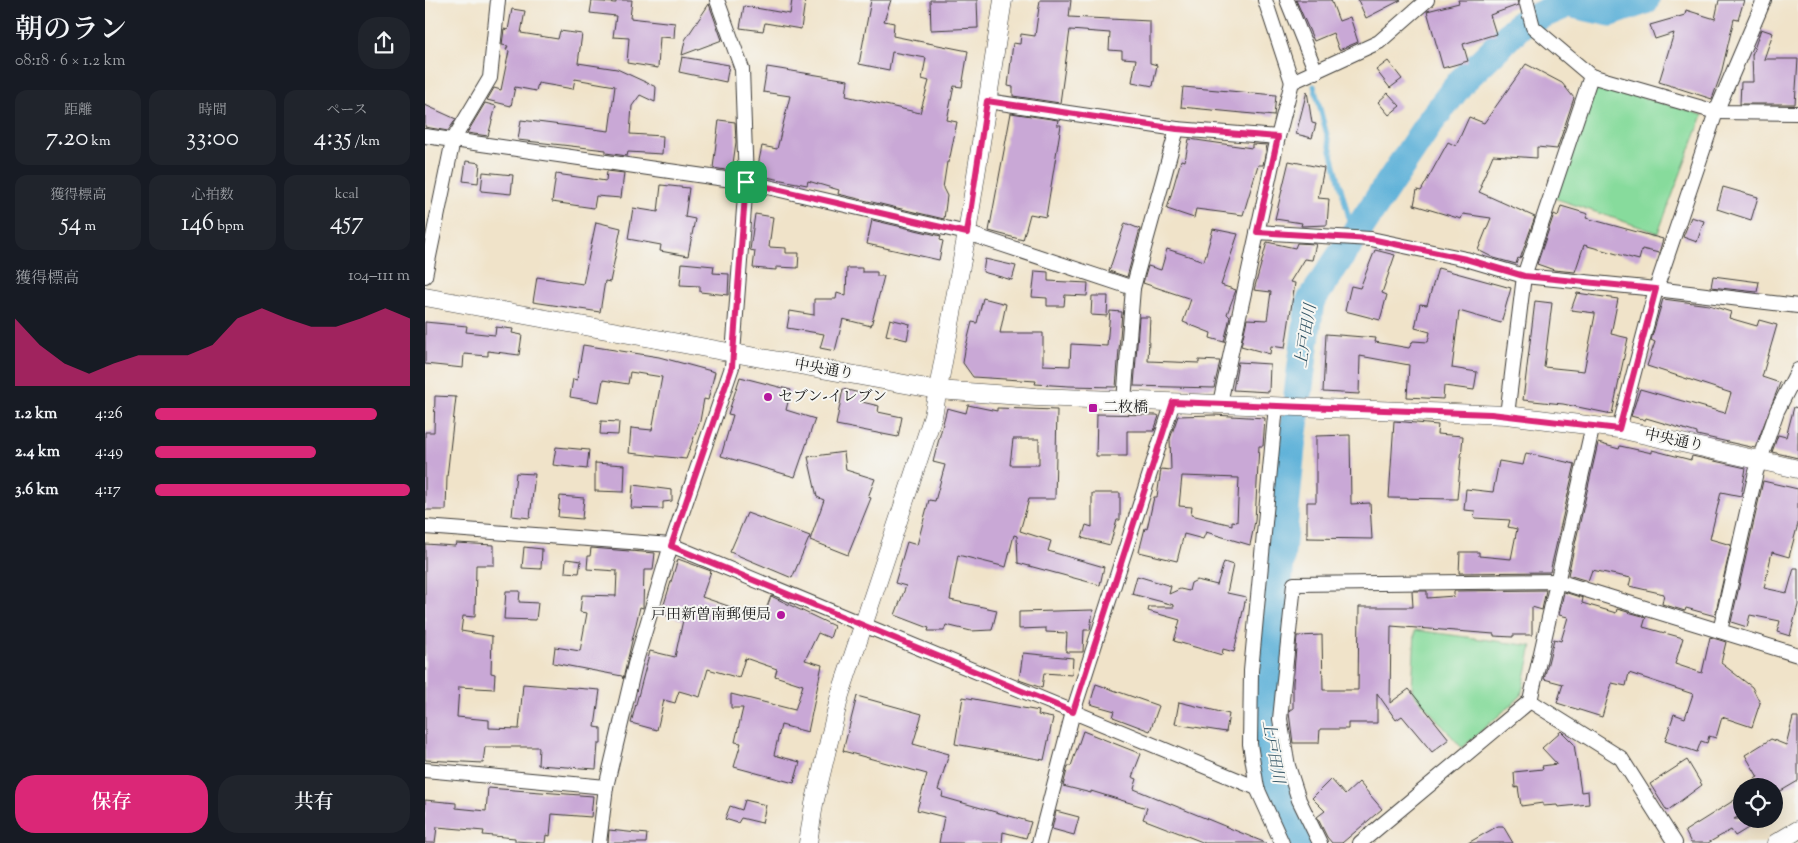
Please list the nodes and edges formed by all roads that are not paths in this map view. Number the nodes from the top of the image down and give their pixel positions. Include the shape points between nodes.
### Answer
1 (498, 0) edge
2 (717, 0) edge
3 (1003, 0) edge
4 (1265, 0) edge
5 (1287, 0) edge
6 (1427, 0) edge
7 (1764, 0) edge
8 (1527, 5) edge
9 (1316, 72) junction
10 (1591, 76) junction
11 (1292, 82) junction
12 (987, 101) junction
13 (1716, 112) junction
14 (1798, 114) edge
15 (1177, 129) junction
16 (425, 136) edge
17 (1278, 137) junction
18 (453, 140) junction
19 (746, 182) junction
20 (1257, 232) junction
21 (967, 233) junction
22 (425, 276) edge
23 (1524, 276) junction
24 (1133, 288) junction
25 (1656, 289) junction
26 (425, 297) edge
27 (1798, 306) edge
28 (733, 353) junction
29 (1798, 370) edge
30 (938, 390) junction
31 (1124, 400) junction
32 (1173, 402) junction
33 (1220, 404) junction
34 (1281, 406) junction
35 (1507, 416) junction
36 (1593, 425) junction
37 (1619, 429) junction
38 (1760, 460) junction
39 (1798, 469) edge
40 (425, 527) edge
41 (671, 546) junction
42 (1557, 581) junction
43 (863, 624) junction
44 (1720, 631) junction
45 (1798, 655) edge
46 (1530, 701) junction
47 (1073, 712) junction
48 (425, 770) edge
49 (606, 787) junction
50 (1257, 788) junction
51 (1798, 830) edge
52 (599, 843) edge
53 (808, 843) edge
54 (1039, 843) edge
55 (1282, 843) edge
56 (1320, 843) edge
57 (1360, 843) edge
58 (1675, 843) edge
59 (1776, 843) edge

1 - 18 street via 489,78
2 - 19 street via 742,69
3 - 12 street
4 - 11 street
5 - 9 street
6 - 9 street via 1379,42
7 - 13 street
8 - 10 street via 1533,27
9 - 11 street
10 - 13 street
10 - 23 street
11 - 17 street
12 - 15 street
12 - 21 street
13 - 14 street
13 - 25 street
15 - 17 street
15 - 24 street
16 - 18 street
17 - 20 street
18 - 19 street
18 - 22 street
19 - 21 street
19 - 28 street
20 - 23 street via 1365,238 1466,259
20 - 33 street
21 - 24 street
21 - 30 street
23 - 25 street
23 - 35 street
24 - 31 street
25 - 27 street
25 - 37 street
26 - 28 street, 中央通り
28 - 30 street, 中央通り
28 - 41 street via 732,367
29 - 38 street via 1777,411
30 - 31 street, 中央通り
30 - 43 street via 933,416
31 - 32 street, 中央通り
32 - 33 street, 中央通り
32 - 47 street
33 - 34 street, 中央通り
34 - 35 street, 中央通り
34 - 50 street via 1251,671 1251,744
35 - 36 street, 中央通り
36 - 37 street, 中央通り
36 - 42 street
37 - 38 street, 中央通り
38 - 39 street, 中央通り
38 - 44 street
40 - 41 street
41 - 43 street
41 - 49 street via 635,664
42 - 44 street
42 - 46 street
42 - 56 street via 1293,584 1280,719 1288,766 1299,800
43 - 47 street
43 - 53 street via 840,696
44 - 45 street
46 - 57 street
46 - 58 street via 1621,758
47 - 50 street
47 - 54 street
48 - 49 street
49 - 52 street
50 - 55 street
51 - 59 street

